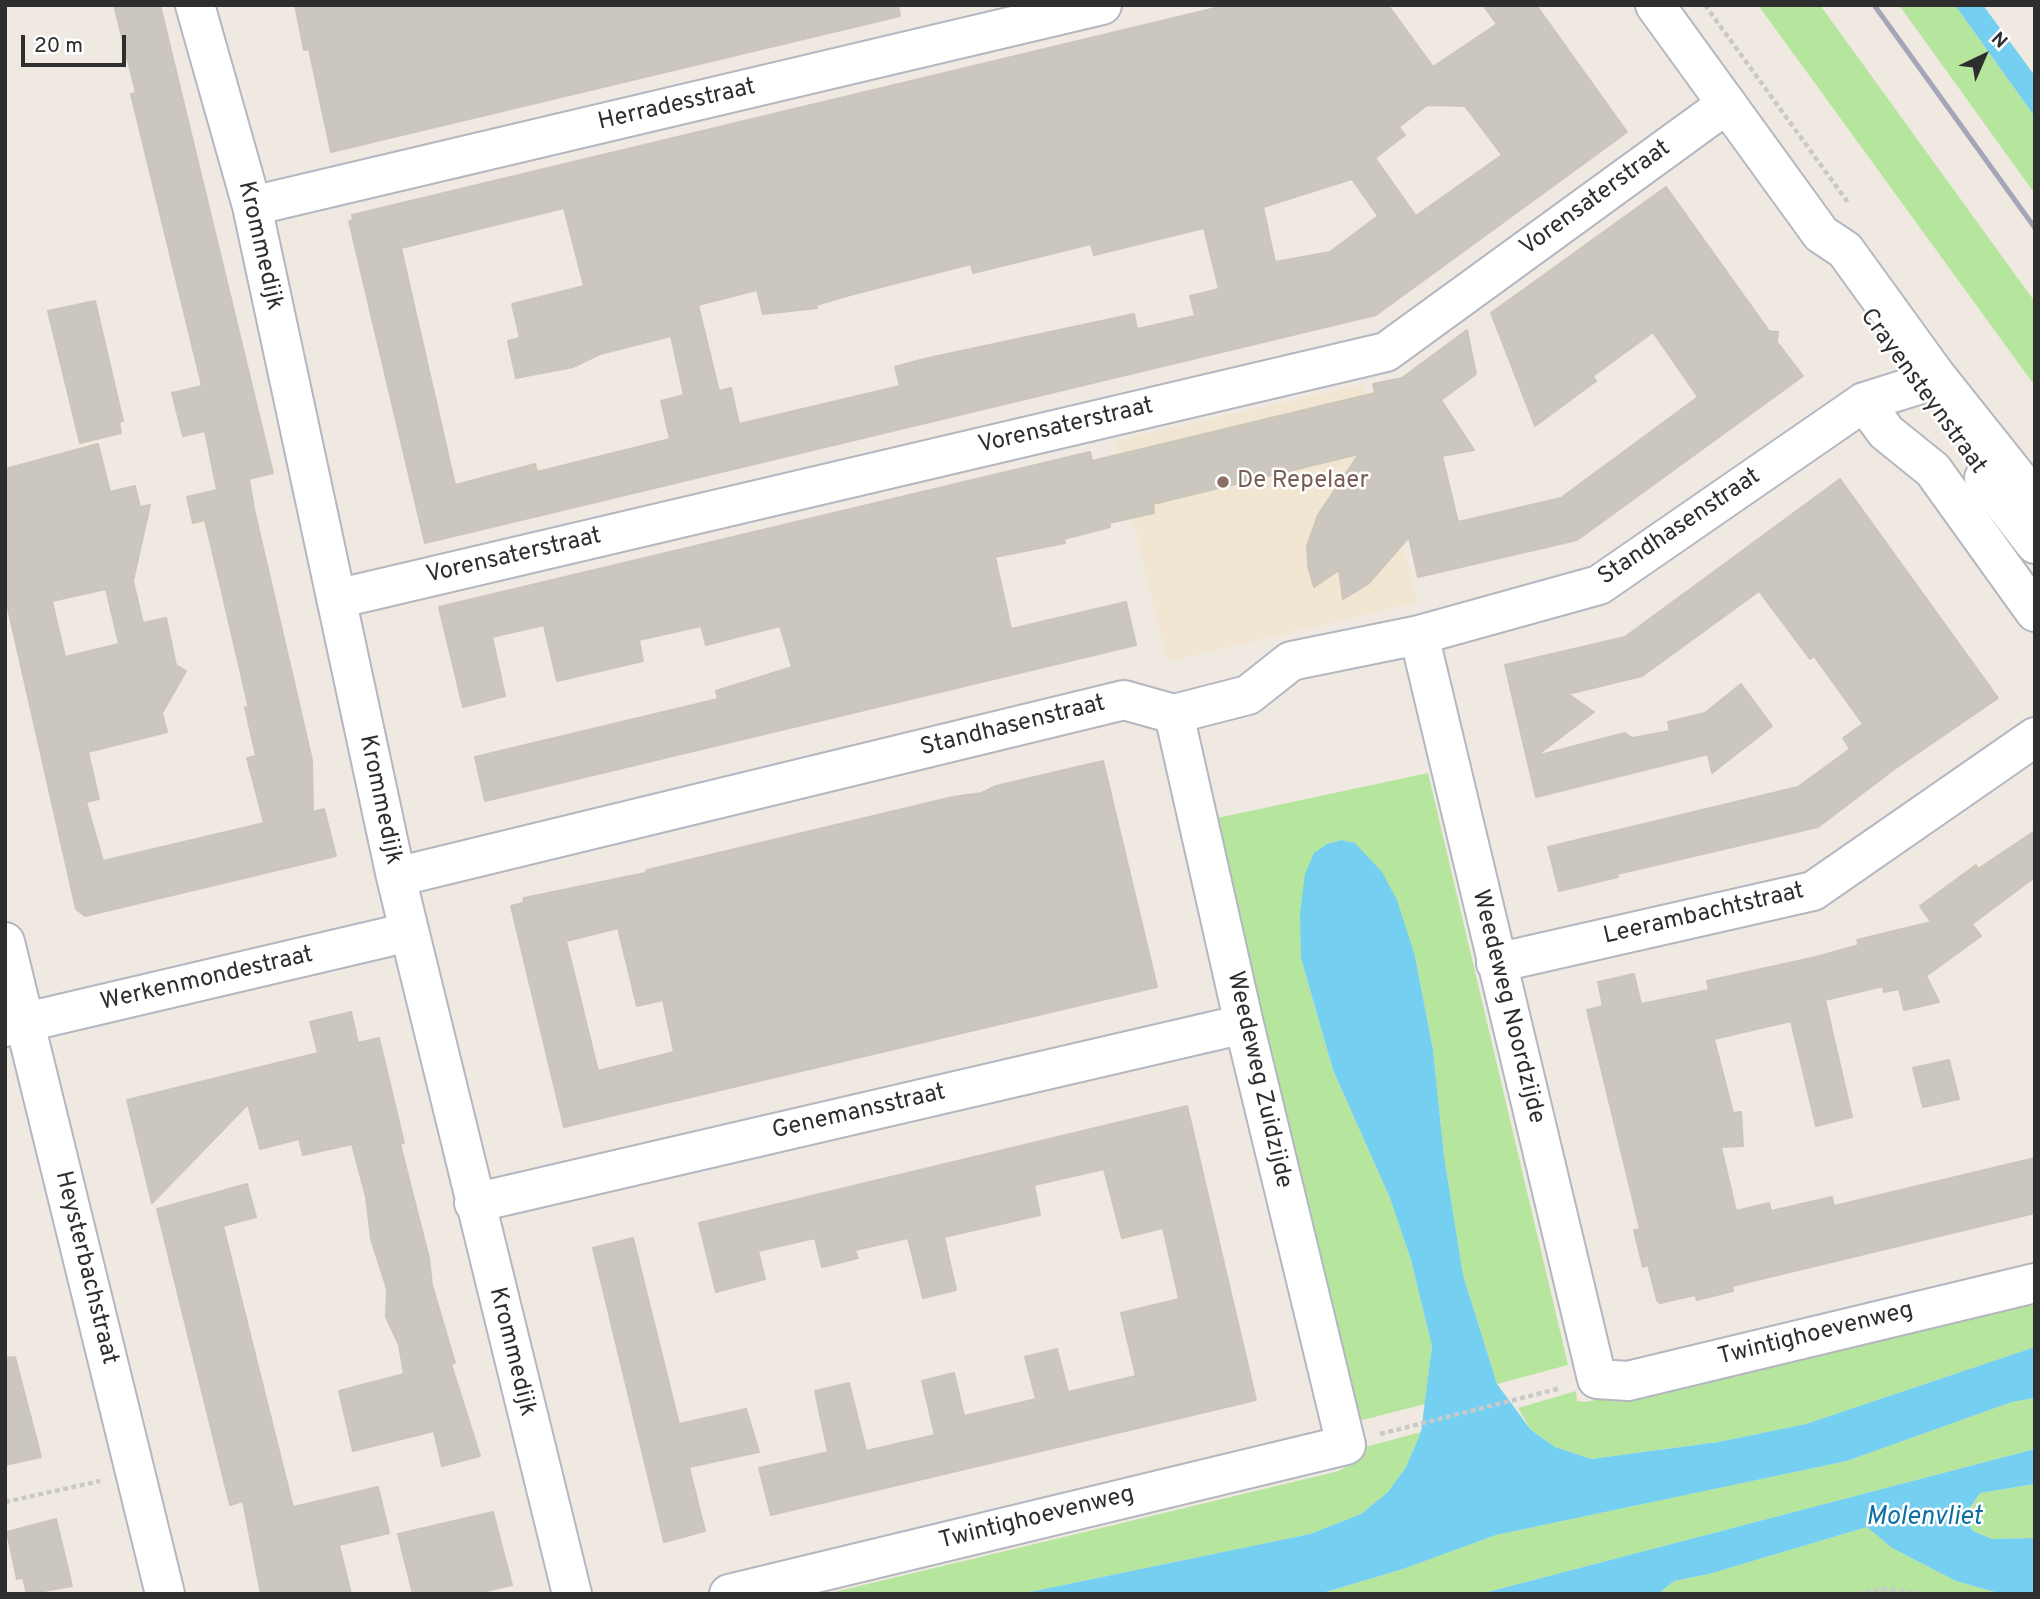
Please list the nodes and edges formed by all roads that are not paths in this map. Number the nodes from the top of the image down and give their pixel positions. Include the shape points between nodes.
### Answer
1 (195, 5) edge
2 (1102, 5) edge
3 (1655, 5) edge
4 (1727, 104) junction
5 (252, 206) junction
6 (1926, 379) junction
7 (1864, 402) junction
8 (2035, 500) edge
9 (2035, 544) edge
10 (336, 599) junction
11 (2035, 612) edge
12 (1419, 635) junction
13 (1174, 714) junction
14 (2035, 737) edge
15 (396, 877) junction
16 (409, 932) junction
17 (5, 942) edge
18 (1496, 963) junction
19 (1244, 1024) junction
20 (15, 1025) edge
21 (474, 1203) junction
22 (2035, 1283) edge
23 (1597, 1379) joint
24 (1346, 1445) joint
25 (165, 1594) edge
26 (572, 1594) edge
27 (729, 1594) edge

1 - 5 street, Krommedijk
2 - 5 street, Herradesstraat
3 - 4 street, Crayensteynstraat
4 - 6 street, Crayensteynstraat via 1821,234 1845,250
4 - 10 street, Vorensaterstraat via 1386,352
5 - 10 street, Krommedijk
6 - 7 street, Standhasenstraat
6 - 8 street, Crayensteynstraat
6 - 9 street, Crayensteynstraat via 1944,428
7 - 11 street, Crayensteynstraat via 1886,432 1933,470
7 - 12 street, Standhasenstraat via 1599,585
10 - 15 street, Krommedijk
12 - 13 street, Standhasenstraat via 1291,661 1248,695
12 - 18 street, Weedeweg Noordzijde
13 - 15 street, Standhasenstraat via 1124,700
13 - 19 street, Weedeweg Zuidzijde
14 - 18 street, Leerambachtstraat via 1813,891
15 - 16 street, Krommedijk
16 - 20 street, Werkenmondestraat
16 - 21 street, Krommedijk
17 - 20 street, Heysterbachstraat
18 - 23 street, Weedeweg Noordzijde
19 - 21 street, Genemansstraat
19 - 24 street, Weedeweg Zuidzijde
20 - 25 street, Heysterbachstraat
21 - 26 street, Krommedijk
22 - 23 street, Twintighoevenweg via 1628,1381
24 - 27 street, Twintighoevenweg

